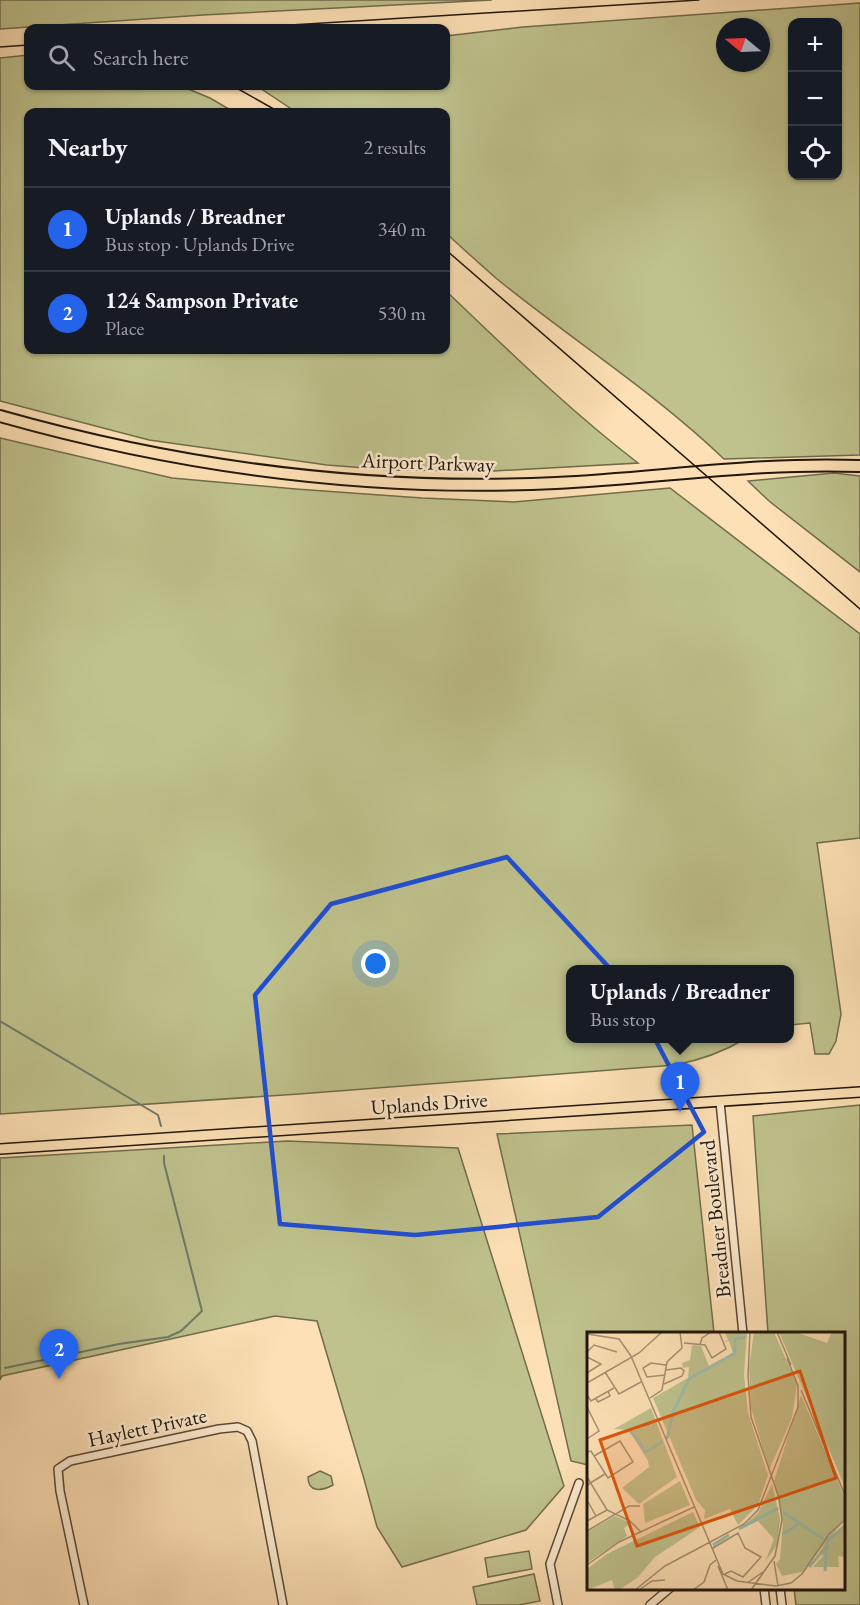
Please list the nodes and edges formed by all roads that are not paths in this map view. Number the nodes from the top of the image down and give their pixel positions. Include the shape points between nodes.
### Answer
1 (0, 416) edge
2 (860, 466) edge
3 (860, 1092) edge
4 (720, 1102) junction
5 (0, 1149) edge
6 (743, 1332) edge
7 (579, 1483) dead end
8 (668, 1590) edge
9 (764, 1590) edge
10 (780, 1590) edge
11 (84, 1605) edge
12 (284, 1605) edge
13 (558, 1605) edge
14 (650, 1605) edge
15 (766, 1605) edge
16 (782, 1605) edge

1 - 2 highway, Airport Parkway via 166,456 252,470 359,480 523,484 780,465
3 - 4 main road, Uplands Drive
4 - 5 main road, Uplands Drive
4 - 6 street, Breadner Boulevard
7 - 13 street via 550,1564
8 - 14 street
9 - 15 street
10 - 16 street
11 - 12 street, Haylett Private via 58,1470 70,1461 238,1427 245,1428 252,1441

